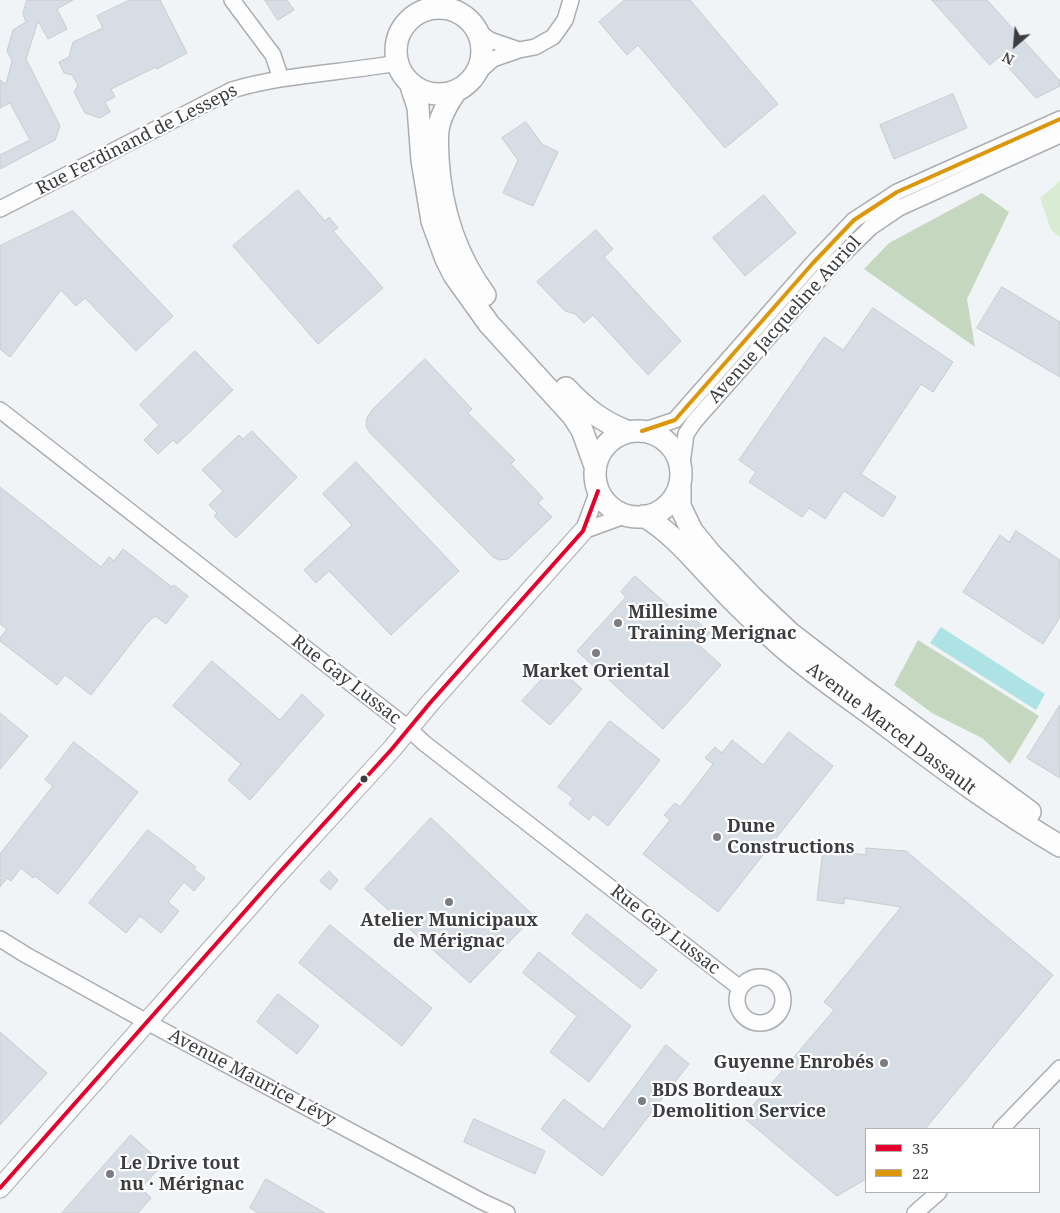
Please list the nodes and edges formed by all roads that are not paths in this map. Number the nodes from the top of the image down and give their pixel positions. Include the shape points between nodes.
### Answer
1 (232, 0) edge
2 (467, 0) edge
3 (571, 0) edge
4 (428, 5) edge
5 (475, 29) junction
6 (519, 50) junction
7 (397, 63) junction
8 (475, 75) junction
9 (281, 79) junction
10 (410, 83) junction
11 (456, 91) junction
12 (1060, 119) edge
13 (1060, 135) edge
14 (0, 209) edge
15 (0, 410) edge
16 (635, 431) junction
17 (596, 466) junction
18 (680, 478) junction
19 (598, 491) junction
20 (636, 516) junction
21 (583, 531) junction
22 (408, 728) junction
23 (1060, 830) edge
24 (1060, 846) edge
25 (0, 939) edge
26 (740, 988) dead end
27 (147, 1022) junction
28 (1060, 1068) edge
29 (1002, 1128) edge
30 (0, 1188) edge
31 (938, 1193) edge
32 (507, 1213) edge
33 (915, 1213) edge

1 - 9 street via 273,54
2 - 5 main road
3 - 6 street via 565,20 553,37 535,47
4 - 5 main road via 463,16
4 - 7 main road via 412,16 400,31 395,50
5 - 6 street via 490,40
5 - 8 main road via 482,54
6 - 8 street via 493,59
7 - 9 street, Rue Ferdinand de Lesseps
7 - 10 main road
8 - 11 main road
9 - 14 street, Rue Ferdinand de Lesseps via 232,90
10 - 11 main road via 432,94
10 - 17 main road via 418,108 432,221 446,259 489,324 573,416
11 - 16 main road via 447,103 439,125 439,178 453,236 464,262 498,313 583,407 614,426
12 - 16 street, Avenue Jacqueline Auriol via 897,192 854,220 675,420
13 - 18 street, Avenue Jacqueline Auriol via 899,208 871,227 832,264 694,422 686,434
15 - 22 street, Rue Gay Lussac
16 - 17 main road via 617,436 607,444
16 - 18 main road via 656,435 669,443 677,456
17 - 19 main road
18 - 20 main road via 675,497 667,506 656,513
18 - 23 main road, Avenue Marcel Dassault via 680,506 692,531 790,633 1025,810
19 - 20 main road via 615,510
19 - 21 street
20 - 21 street
20 - 24 main road, Avenue Marcel Dassault via 657,524 677,541 742,609 810,669 982,797
21 - 22 street
22 - 26 street, Rue Gay Lussac
22 - 27 street
25 - 27 street, Avenue Maurice Lévy
27 - 30 street
27 - 32 street, Avenue Maurice Lévy
28 - 29 street
31 - 33 street

